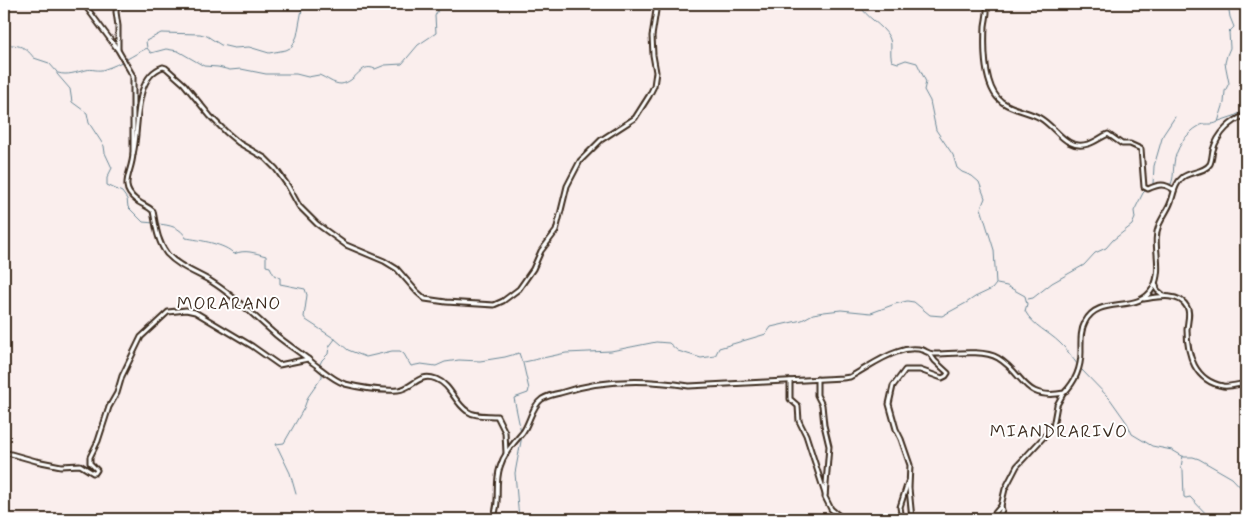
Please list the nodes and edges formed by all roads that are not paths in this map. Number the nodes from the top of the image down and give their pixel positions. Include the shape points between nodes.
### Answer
1 (84, 4) edge
2 (117, 4) edge
3 (657, 4) edge
4 (987, 4) edge
5 (118, 50) junction
6 (1246, 115) edge
7 (133, 154) junction
8 (1174, 190) junction
9 (1156, 282) junction
10 (1164, 296) junction
11 (1143, 299) junction
12 (930, 354) junction
13 (308, 359) junction
14 (817, 379) junction
15 (790, 381) junction
16 (1246, 383) edge
17 (1064, 393) junction
18 (4, 452) edge
19 (506, 453) junction
20 (910, 477) junction
21 (826, 497) junction
22 (1001, 506) junction
23 (493, 519) edge
24 (843, 519) edge
25 (902, 519) edge
26 (912, 519) edge
27 (990, 519) edge
28 (998, 519) edge

1 - 5 street
2 - 5 street
3 - 7 street via 652,36 656,72 649,96 635,118 601,140 580,162 567,186 556,231 520,289 494,305 425,299 384,261 346,245 299,206 271,163 226,132 166,68 153,72 142,92
4 - 8 street via 986,70 997,97 1014,109 1041,118 1069,143 1088,144 1108,134 1122,144 1136,146 1141,149 1144,187 1147,189 1158,184
5 - 7 street via 133,76
6 - 8 street via 1222,132 1210,165 1183,177
7 - 13 street via 126,189 153,211 159,240 168,255 236,299 275,335
8 - 9 street via 1157,234 1159,268
9 - 10 street via 1157,290
9 - 11 street
10 - 11 street
10 - 16 street via 1178,299 1187,307 1191,362 1197,370 1211,382 1224,386
11 - 17 street via 1132,304 1097,309 1090,315 1081,337 1079,366
12 - 14 street via 910,349 898,351 850,377
12 - 17 street via 992,355 1007,364 1029,388 1048,394
12 - 20 street via 948,372 946,376 942,378 920,370 905,370 893,386 889,404 910,465
13 - 18 street via 279,365 195,312 168,312 142,337 122,376 90,457 97,470 95,473 80,465 60,466
13 - 19 street via 343,383 371,388 397,390 406,388 417,379 429,377 438,380 468,411 476,415 497,416 505,432
14 - 15 street
14 - 21 street via 817,395 822,405 829,446
15 - 19 street via 689,386 614,381 586,386 541,399 529,423
15 - 21 street via 790,399 798,406
17 - 22 street via 1057,405 1053,428 1017,466 1004,489
19 - 23 street via 497,482 498,505
20 - 25 street via 900,503
20 - 26 street
21 - 24 street via 831,509
22 - 27 street
22 - 28 street

